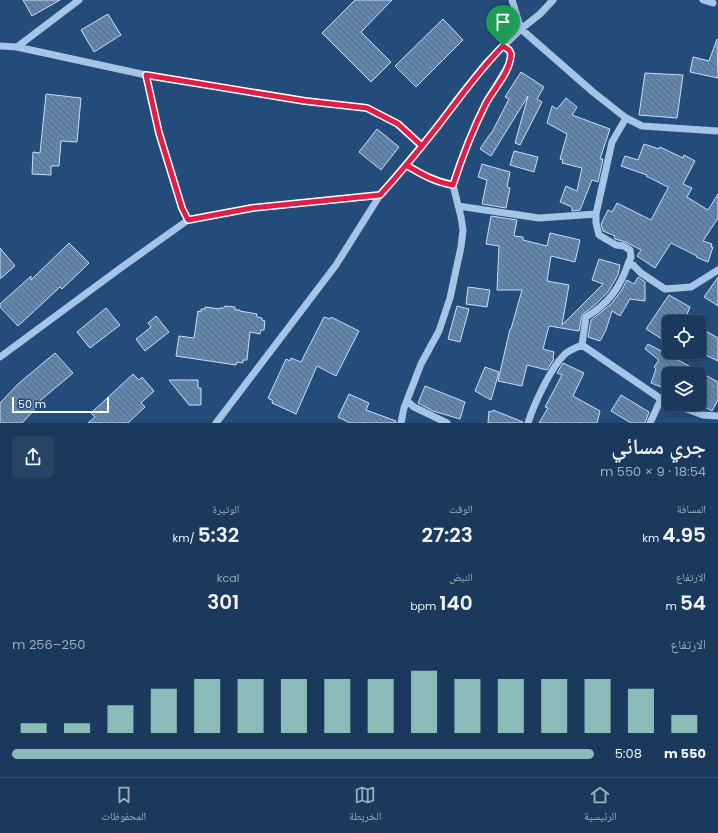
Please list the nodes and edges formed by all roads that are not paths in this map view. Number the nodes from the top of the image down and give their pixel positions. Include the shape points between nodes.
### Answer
1 (79, 0) edge
2 (512, 0) edge
3 (553, 0) edge
4 (703, 0) edge
5 (713, 3) dead end
6 (521, 29) junction
7 (0, 46) edge
8 (503, 46) junction
9 (17, 47) junction
10 (146, 75) junction
11 (626, 118) junction
12 (718, 131) edge
13 (422, 146) junction
14 (406, 165) junction
15 (453, 185) junction
16 (380, 195) junction
17 (458, 206) junction
18 (596, 214) junction
19 (188, 220) junction
20 (628, 264) junction
21 (718, 270) edge
22 (582, 345) junction
23 (0, 357) edge
24 (662, 399) joint
25 (407, 401) junction
26 (692, 411) edge
27 (718, 416) edge
28 (216, 423) edge
29 (400, 423) edge
30 (447, 423) edge
31 (528, 423) edge
32 (650, 423) edge

1 - 9 street
2 - 6 street
3 - 6 street
4 - 5 street
6 - 8 street
6 - 11 street
7 - 9 street
8 - 13 street via 486,63
8 - 15 street via 511,54 509,64 474,127
9 - 10 street
10 - 13 street via 305,101 367,108 398,124
10 - 19 street via 159,133
11 - 12 street via 642,126
11 - 18 street via 612,142
13 - 14 street
14 - 15 street via 440,183
14 - 16 street
15 - 17 street
16 - 19 street via 252,208
16 - 28 street via 336,265
17 - 18 street via 539,218
17 - 25 street via 463,230 450,298 439,331 421,364
18 - 20 street via 599,234 630,250
19 - 23 street
20 - 21 street via 665,288 691,287
20 - 22 street via 623,279 613,295 596,312 586,317
22 - 24 street
22 - 31 street via 566,353 556,366 533,408
24 - 32 street
25 - 29 street
25 - 30 street
26 - 27 street

